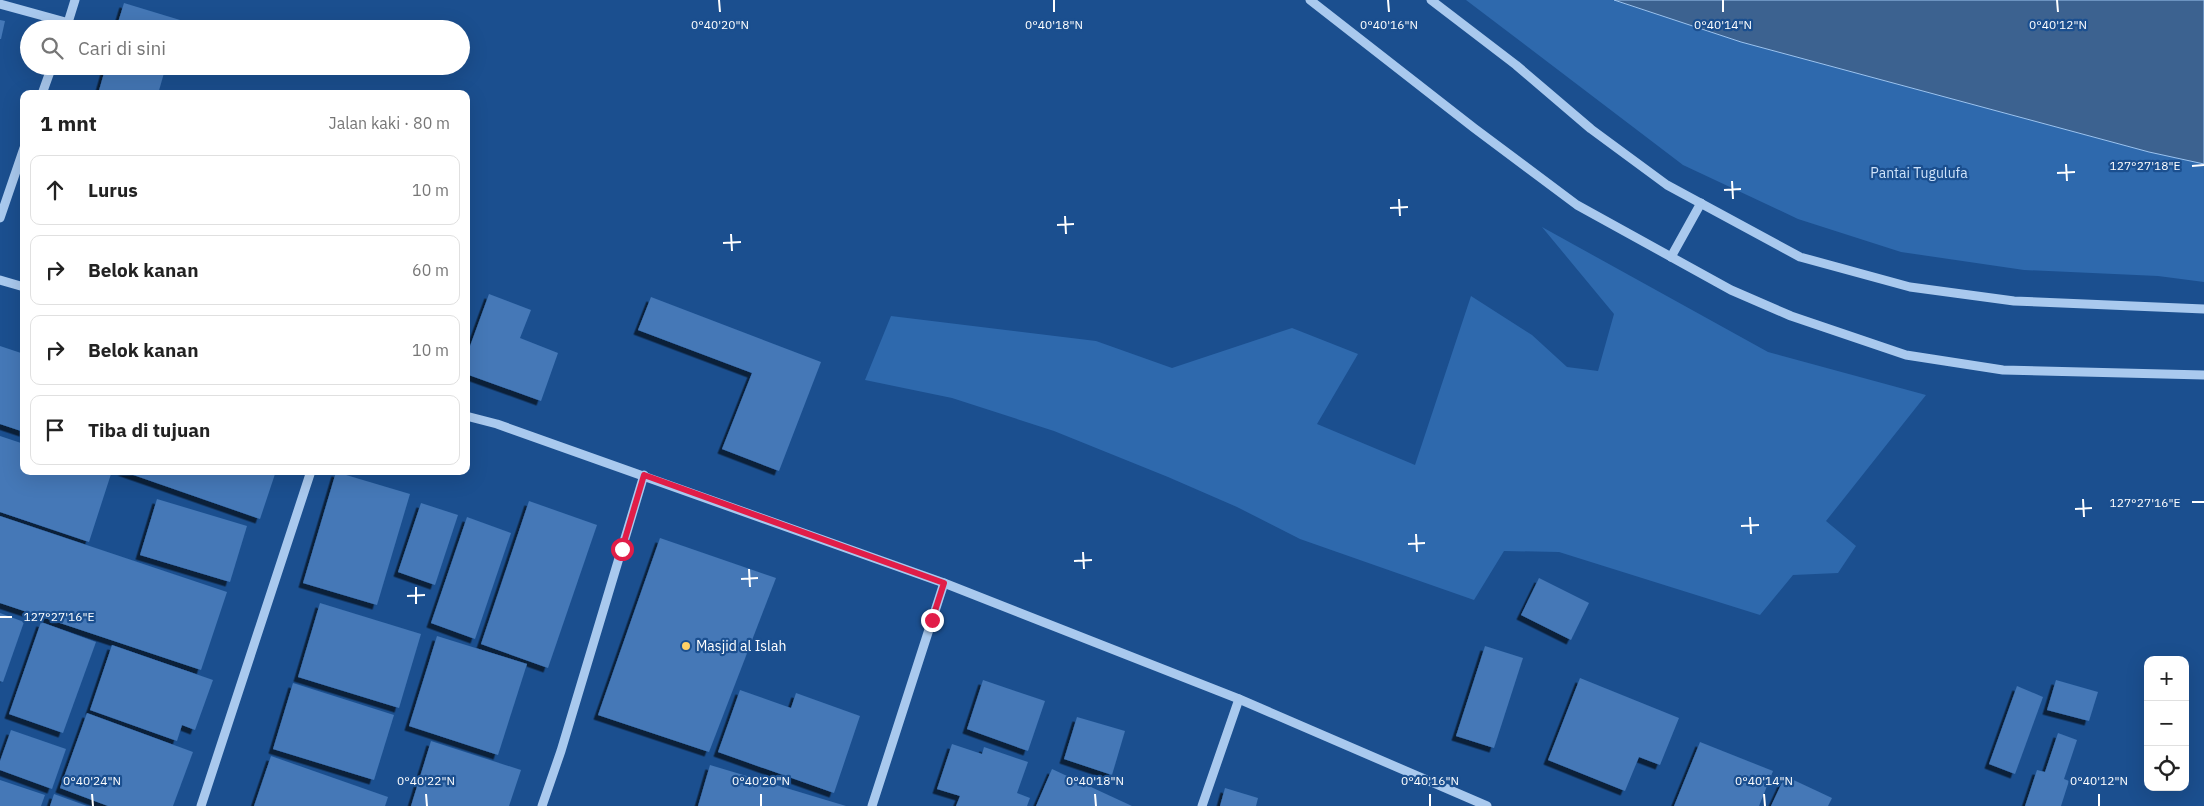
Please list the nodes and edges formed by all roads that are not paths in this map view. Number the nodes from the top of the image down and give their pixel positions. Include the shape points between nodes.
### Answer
1 (75, 0) edge
2 (1310, 0) edge
3 (1431, 0) edge
4 (0, 4) edge
5 (49, 20) edge
6 (69, 20) edge
7 (49, 75) edge
8 (43, 90) edge
9 (20, 160) edge
10 (0, 186) edge
11 (10, 189) junction
12 (1700, 203) junction
13 (0, 218) edge
14 (1671, 257) junction
15 (0, 280) edge
16 (20, 286) edge
17 (2204, 309) edge
18 (2204, 375) edge
19 (470, 417) edge
20 (309, 475) edge
21 (644, 475) junction
22 (944, 583) junction
23 (1239, 699) junction
24 (201, 806) edge
25 (542, 806) edge
26 (872, 806) edge
27 (1202, 806) edge
28 (1487, 806) edge

1 - 6 street
2 - 14 street via 1577,205
3 - 12 street via 1516,65 1591,129 1667,185
4 - 5 street
7 - 8 street
9 - 11 street
10 - 11 street
11 - 13 street
12 - 14 street
12 - 17 street via 1800,257 1910,287 2014,301
14 - 18 street via 1731,290 1791,316 1906,355 2003,370
15 - 16 street
19 - 21 street
20 - 24 street
21 - 22 street
21 - 25 street
22 - 23 street
22 - 26 street
23 - 27 street
23 - 28 street

